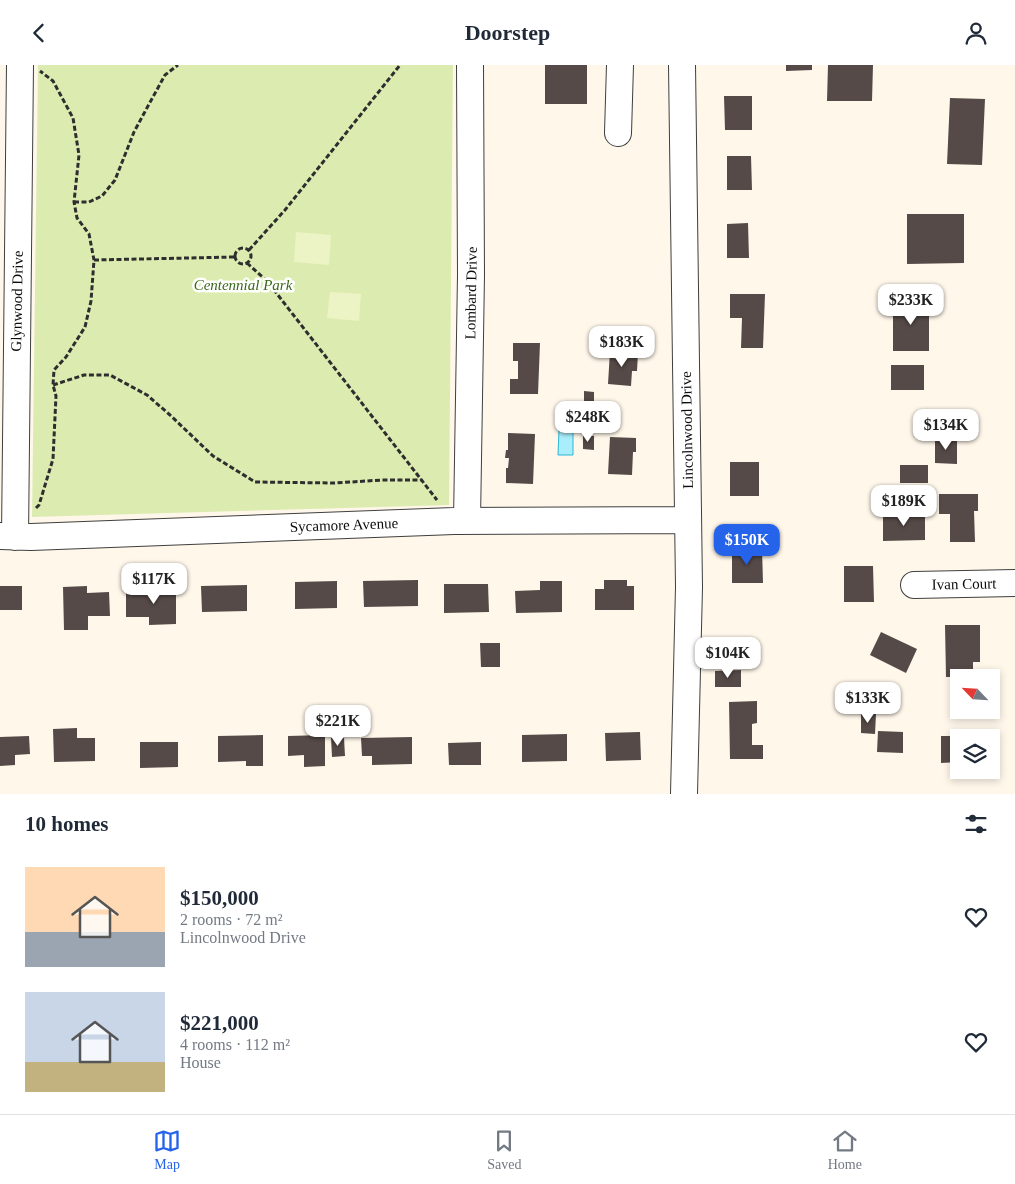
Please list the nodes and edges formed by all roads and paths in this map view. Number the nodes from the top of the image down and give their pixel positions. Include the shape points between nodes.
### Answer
1 (178, 65) edge
2 (400, 65) edge
3 (470, 65) edge
4 (620, 65) edge
5 (682, 65) edge
6 (30, 68) edge
7 (618, 133) dead end
8 (74, 203) junction
9 (248, 250) junction
10 (234, 257) junction
11 (94, 260) junction
12 (247, 263) junction
13 (52, 385) junction
14 (421, 480) junction
15 (34, 511) dead end
16 (688, 520) junction
17 (460, 521) junction
18 (8, 536) edge
19 (1015, 583) edge
20 (914, 585) dead end
21 (684, 794) edge

1 - 8 path via 165,75 148,106 115,180 102,196 89,202
2 - 9 path via 285,210
3 - 17 street, Lombard Drive via 471,267
4 - 7 street
5 - 16 street, Lincolnwood Drive
6 - 8 path via 53,81 72,118 79,155
6 - 18 street, Glynwood Drive
8 - 11 path via 76,218 89,234
9 - 10 path via 239,248
9 - 12 path via 251,259
10 - 11 path
10 - 12 path via 242,264
11 - 13 path via 85,327 54,370
12 - 14 path via 267,281
13 - 14 path via 84,375 110,375 146,395 213,457 255,482
13 - 15 path via 56,396 53,459 39,505
14 - 17 path
16 - 17 street, Sycamore Avenue
16 - 21 street, Lincolnwood Drive
17 - 18 street, Sycamore Avenue
19 - 20 street, Ivan Court

